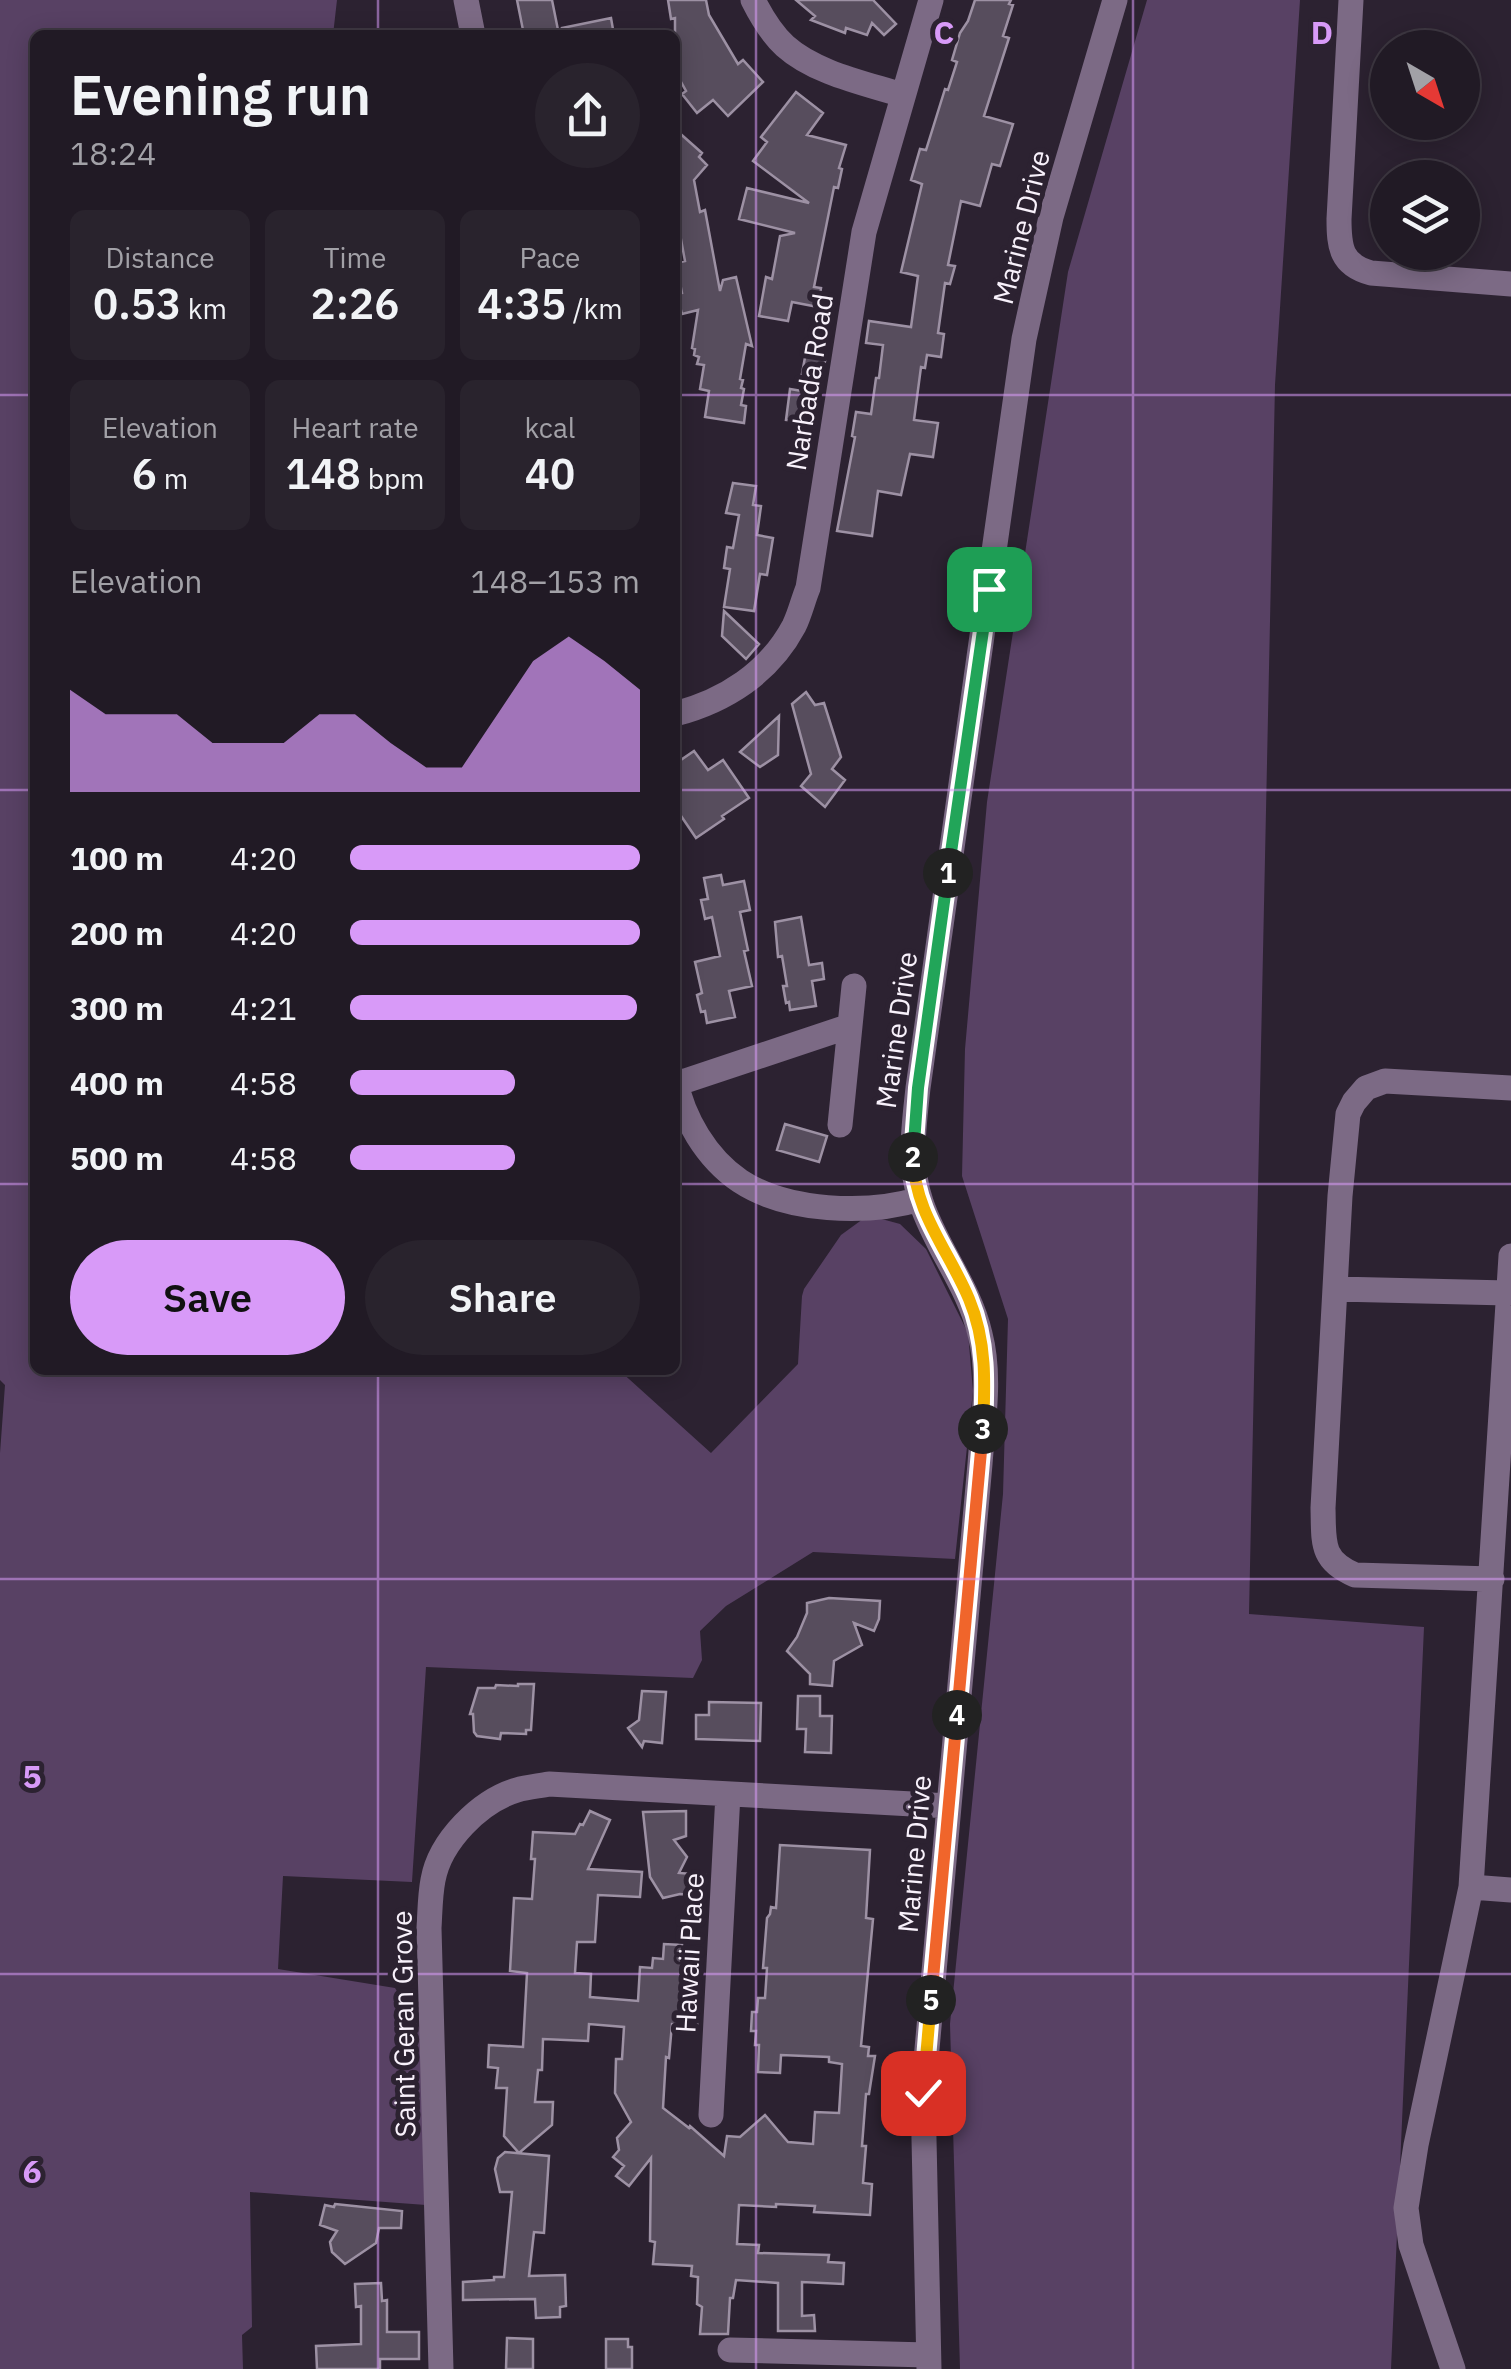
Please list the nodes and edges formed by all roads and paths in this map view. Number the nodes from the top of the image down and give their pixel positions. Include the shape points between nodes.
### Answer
1 (466, 0) edge
2 (753, 0) edge
3 (931, 0) edge
4 (1115, 0) edge
5 (1351, 0) edge
6 (472, 30) edge
7 (902, 95) junction
8 (1511, 284) edge
9 (680, 713) edge
10 (854, 986) dead end
11 (850, 1026) junction
12 (680, 1080) edge
13 (1511, 1088) edge
14 (680, 1098) edge
15 (840, 1126) dead end
16 (920, 1199) junction
17 (1511, 1256) edge
18 (1336, 1289) junction
19 (1508, 1294) junction
20 (1508, 1329) edge
21 (1492, 1579) junction
22 (728, 1794) junction
23 (949, 1806) junction
24 (1472, 1887) junction
25 (1511, 1890) edge
26 (711, 2115) dead end
27 (730, 2350) dead end
28 (928, 2362) edge
29 (441, 2369) edge
30 (1453, 2369) edge

1 - 6 street
2 - 7 street via 785,46 807,61
3 - 7 street, Narbada Road
4 - 16 street, Marine Drive via 1024,339 918,1088 913,1168
5 - 8 street via 1339,244 1344,255 1371,274
7 - 9 street, Narbada Road via 864,232 808,588 794,626 770,661 741,686
10 - 11 street
11 - 12 street
11 - 15 street
13 - 18 street via 1386,1080 1366,1088 1348,1114
14 - 16 street via 713,1156 764,1193 826,1208
16 - 23 street, Marine Drive via 969,1298 986,1376
17 - 19 street
18 - 19 street
18 - 21 street via 1323,1508 1330,1559 1356,1575
19 - 20 street
20 - 21 street
21 - 24 street
22 - 23 street, Saint Geran Grove
22 - 26 street, Hawaii Place
22 - 29 street, Saint Geran Grove via 549,1784 516,1790 487,1804 444,1850 433,1878 429,1928
23 - 28 street, Marine Drive via 923,2093
24 - 25 street
24 - 30 street via 1406,2208 1411,2245
27 - 28 street

